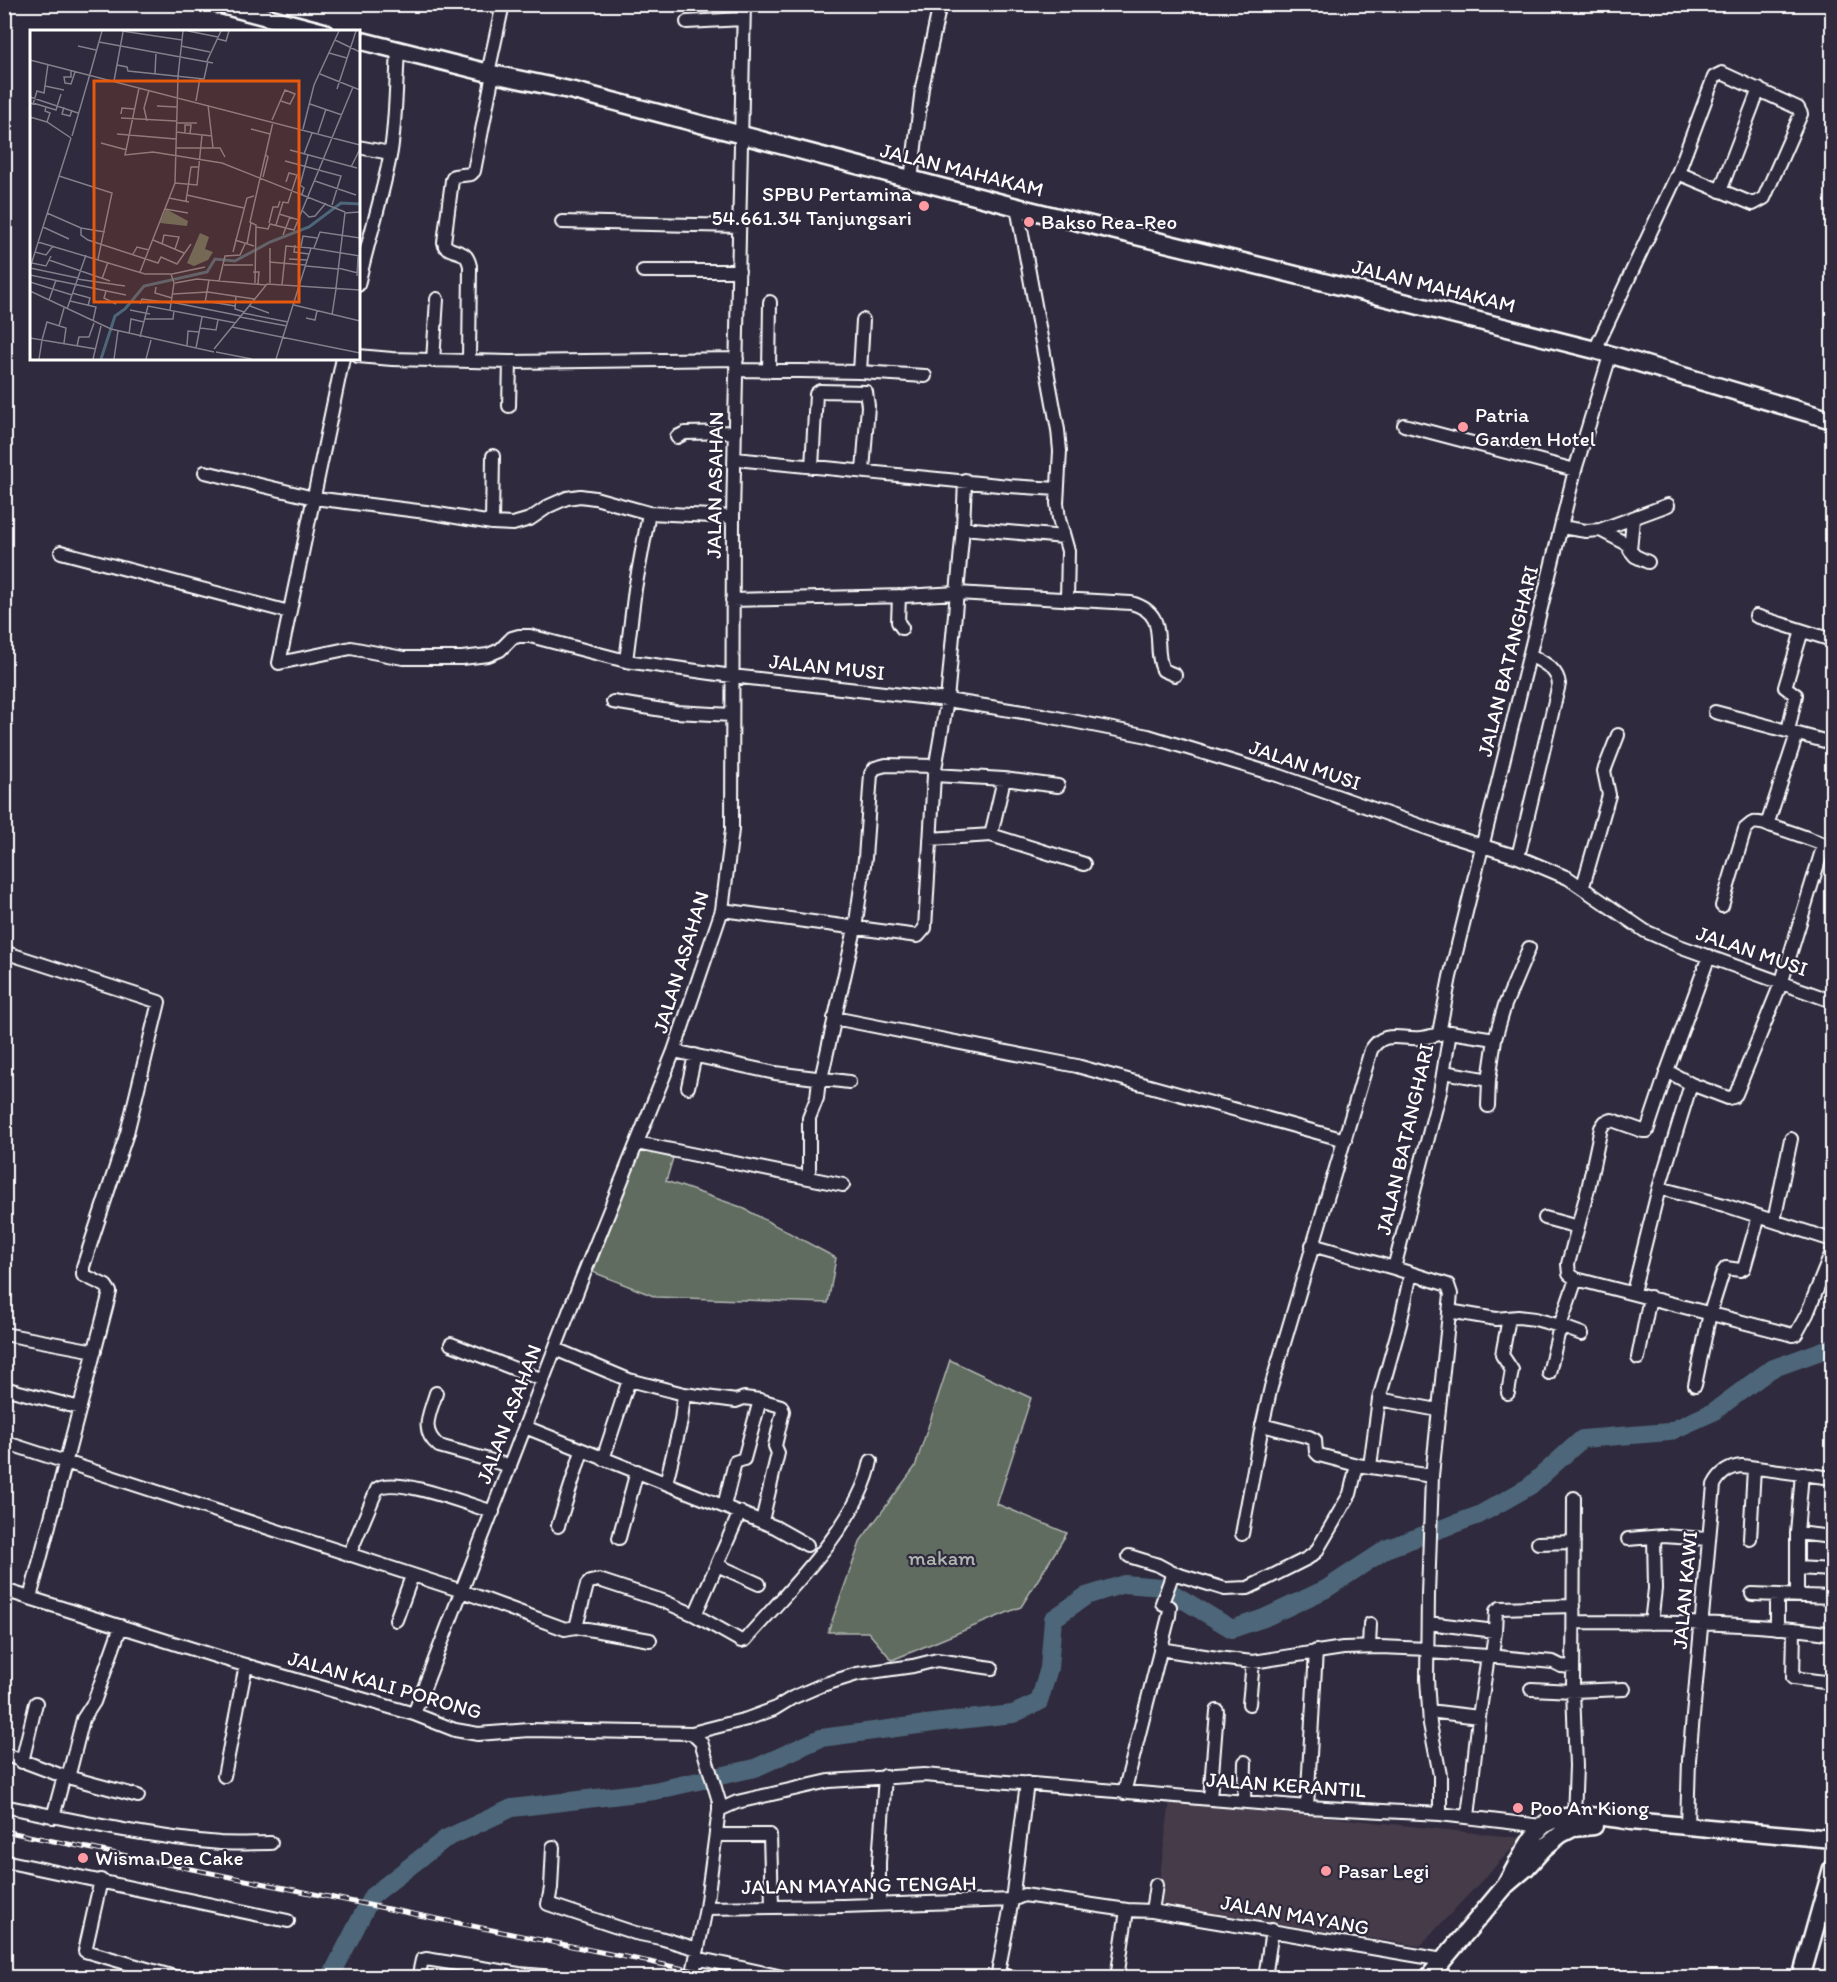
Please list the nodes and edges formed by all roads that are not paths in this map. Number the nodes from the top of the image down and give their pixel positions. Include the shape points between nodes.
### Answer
1 (218, 4) edge
2 (503, 4) edge
3 (744, 4) edge
4 (940, 4) edge
5 (743, 20) junction
6 (687, 22) dead end
7 (316, 30) edge
8 (360, 40) edge
9 (398, 50) junction
10 (490, 73) junction
11 (1759, 88) junction
12 (741, 135) junction
13 (360, 147) edge
14 (390, 153) junction
15 (1678, 173) junction
16 (910, 180) junction
17 (1719, 191) junction
18 (1017, 207) junction
19 (561, 222) dead end
20 (739, 226) junction
21 (362, 252) edge
22 (360, 268) edge
23 (643, 271) dead end
24 (739, 272) junction
25 (437, 299) dead end
26 (770, 302) dead end
27 (863, 321) dead end
28 (1603, 353) junction
29 (360, 356) edge
30 (343, 360) edge
31 (433, 360) junction
32 (469, 360) junction
33 (510, 362) junction
34 (737, 364) junction
35 (769, 370) junction
36 (860, 372) junction
37 (925, 376) dead end
38 (509, 406) dead end
39 (1833, 420) edge
40 (1404, 425) dead end
41 (735, 432) junction
42 (677, 437) dead end
43 (493, 456) dead end
44 (735, 459) junction
45 (812, 467) junction
46 (1575, 470) junction
47 (863, 471) junction
48 (205, 472) dead end
49 (965, 480) junction
50 (1057, 489) junction
51 (314, 498) junction
52 (1668, 505) dead end
53 (733, 517) junction
54 (1633, 519) junction
55 (647, 522) junction
56 (492, 523) junction
57 (1561, 527) junction
58 (963, 528) junction
59 (1600, 530) junction
60 (1064, 537) junction
61 (1629, 545) junction
62 (61, 552) dead end
63 (1648, 562) dead end
64 (957, 593) junction
65 (899, 596) junction
66 (732, 600) junction
67 (1067, 600) junction
68 (289, 612) junction
69 (1756, 616) dead end
70 (902, 628) dead end
71 (1802, 631) junction
72 (1833, 640) edge
73 (1530, 654) junction
74 (626, 661) junction
75 (1175, 675) dead end
76 (732, 676) junction
77 (947, 700) junction
78 (613, 702) dead end
79 (1715, 712) dead end
80 (732, 715) junction
81 (1792, 732) junction
82 (1618, 735) dead end
83 (1833, 742) edge
84 (934, 771) junction
85 (1004, 779) junction
86 (1058, 786) dead end
87 (1767, 825) junction
88 (991, 835) junction
89 (930, 838) junction
90 (1482, 845) junction
91 (1828, 845) edge
92 (1518, 857) junction
93 (1084, 864) dead end
94 (1583, 886) junction
95 (1722, 906) dead end
96 (722, 910) junction
97 (855, 929) junction
98 (1529, 948) dead end
99 (4, 952) edge
100 (1709, 956) junction
101 (1782, 981) junction
102 (1833, 1001) edge
103 (834, 1018) junction
104 (1444, 1032) junction
105 (1495, 1039) junction
106 (674, 1051) junction
107 (695, 1055) junction
108 (1666, 1071) junction
109 (1444, 1072) junction
110 (820, 1079) junction
111 (1489, 1080) junction
112 (849, 1082) dead end
113 (1691, 1084) junction
114 (688, 1087) dead end
115 (1488, 1106) dead end
116 (1791, 1139) dead end
117 (1345, 1140) junction
118 (637, 1143) junction
119 (809, 1178) junction
120 (843, 1185) dead end
121 (1659, 1188) junction
122 (1759, 1216) junction
123 (1545, 1218) dead end
124 (1774, 1221) junction
125 (1578, 1227) junction
126 (1833, 1240) edge
127 (1312, 1245) junction
128 (1833, 1252) edge
129 (1394, 1268) junction
130 (1411, 1273) junction
131 (1576, 1279) junction
132 (1633, 1292) junction
133 (1650, 1297) junction
134 (1449, 1311) junction
135 (1710, 1313) junction
136 (1503, 1318) junction
137 (1560, 1326) junction
138 (4, 1334) edge
139 (1582, 1334) dead end
140 (451, 1344) dead end
141 (555, 1349) junction
142 (95, 1351) junction
143 (1638, 1358) dead end
144 (1549, 1373) dead end
145 (543, 1380) junction
146 (629, 1380) junction
147 (1695, 1385) dead end
148 (4, 1388) edge
149 (436, 1393) dead end
150 (1508, 1393) dead end
151 (684, 1394) junction
152 (1379, 1399) junction
153 (760, 1400) junction
154 (80, 1408) junction
155 (1438, 1410) junction
156 (1262, 1425) junction
157 (525, 1427) junction
158 (4, 1442) edge
159 (582, 1451) junction
160 (603, 1459) junction
161 (872, 1461) dead end
162 (66, 1462) junction
163 (1364, 1465) junction
164 (510, 1466) junction
165 (1754, 1468) junction
166 (637, 1471) junction
167 (1802, 1473) junction
168 (1432, 1476) junction
169 (1833, 1478) edge
170 (666, 1483) junction
171 (1574, 1498) dead end
172 (724, 1506) junction
173 (492, 1512) junction
174 (740, 1512) junction
175 (762, 1521) junction
176 (558, 1526) dead end
177 (1797, 1533) junction
178 (1242, 1534) dead end
179 (1654, 1537) junction
180 (1833, 1537) edge
181 (619, 1538) dead end
182 (1628, 1539) dead end
183 (1708, 1539) junction
184 (1750, 1539) dead end
185 (1574, 1542) junction
186 (1538, 1543) dead end
187 (807, 1545) dead end
188 (349, 1556) junction
189 (1129, 1556) dead end
190 (717, 1565) junction
191 (1797, 1568) junction
192 (1833, 1570) edge
193 (1172, 1575) junction
194 (412, 1576) junction
195 (759, 1584) dead end
196 (4, 1590) edge
197 (462, 1591) junction
198 (1752, 1594) dead end
199 (1777, 1595) junction
200 (1797, 1595) junction
201 (1833, 1597) edge
202 (30, 1598) junction
203 (1574, 1606) junction
204 (695, 1615) junction
205 (396, 1620) dead end
206 (1574, 1622) junction
207 (1428, 1623) junction
208 (1651, 1623) junction
209 (1370, 1624) dead end
210 (1702, 1624) junction
211 (121, 1626) junction
212 (576, 1628) junction
213 (1777, 1628) junction
214 (1794, 1629) junction
215 (1495, 1631) junction
216 (1833, 1634) edge
217 (650, 1640) dead end
218 (1369, 1647) junction
219 (1160, 1649) junction
220 (1316, 1651) junction
221 (1428, 1651) junction
222 (1490, 1656) junction
223 (1253, 1662) junction
224 (246, 1665) junction
225 (1573, 1666) junction
226 (992, 1668) dead end
227 (1833, 1683) edge
228 (1532, 1689) dead end
229 (1624, 1689) dead end
230 (1573, 1691) junction
231 (36, 1703) dead end
232 (1249, 1704) dead end
233 (1217, 1711) dead end
234 (1429, 1711) junction
235 (414, 1714) junction
236 (1479, 1717) junction
237 (692, 1733) junction
238 (4, 1754) edge
239 (22, 1761) junction
240 (1245, 1762) dead end
241 (224, 1776) dead end
242 (885, 1776) junction
243 (66, 1777) junction
244 (1027, 1784) junction
245 (1124, 1793) junction
246 (138, 1796) dead end
247 (1210, 1799) junction
248 (1244, 1802) junction
249 (719, 1805) junction
250 (4, 1806) edge
251 (1307, 1807) junction
252 (1440, 1814) junction
253 (53, 1817) junction
254 (1468, 1817) junction
255 (1574, 1817) junction
256 (1631, 1821) junction
257 (1542, 1826) junction
258 (1687, 1826) junction
259 (716, 1835) junction
260 (1833, 1839) edge
261 (271, 1843) dead end
262 (554, 1847) dead end
263 (4, 1860) edge
264 (1833, 1868) edge
265 (101, 1880) junction
266 (1156, 1885) dead end
267 (1506, 1885) junction
268 (1012, 1900) junction
269 (879, 1904) junction
270 (772, 1906) junction
271 (706, 1908) junction
272 (1140, 1911) junction
273 (288, 1921) dead end
274 (1272, 1930) junction
275 (697, 1954) junction
276 (1443, 1960) junction
277 (998, 1976) edge
278 (178, 1977) edge
279 (418, 1977) edge
280 (567, 1977) edge
281 (692, 1977) edge
282 (786, 1977) edge
283 (1017, 1977) edge
284 (1117, 1977) edge
285 (1265, 1977) edge
286 (1428, 1977) edge
287 (1801, 1977) edge

1 - 7 main road
2 - 10 street
3 - 5 street, JALAN ASAHAN
4 - 16 street via 922,88
5 - 6 street
5 - 12 street, JALAN ASAHAN
8 - 9 main road, JALAN MAHAKAM
9 - 10 main road, JALAN MAHAKAM
9 - 14 street
10 - 12 main road, JALAN MAHAKAM
10 - 32 street via 474,171 452,180 444,242 448,249 465,254 470,266
11 - 15 street, JALAN BATANGHARI via 1722,73 1714,77
11 - 17 street
11 - 17 street, JALAN BATANGHARI via 1798,108 1801,114 1764,198 1753,204
12 - 16 main road, JALAN MAHAKAM
12 - 20 street, JALAN ASAHAN
13 - 14 street
14 - 21 street via 376,220
15 - 17 street
15 - 28 street, JALAN BATANGHARI
16 - 18 main road, JALAN MAHAKAM
18 - 28 main road, JALAN MAHAKAM
18 - 50 street via 1058,430
19 - 20 street
20 - 24 street, JALAN ASAHAN
21 - 22 street
23 - 24 street
24 - 34 street, JALAN ASAHAN
25 - 31 street
26 - 35 street
27 - 36 street
28 - 39 main road, JALAN MAHAKAM
28 - 46 street, JALAN BATANGHARI
29 - 31 street
30 - 51 street
31 - 32 street
32 - 33 street
33 - 34 street
33 - 38 street
34 - 35 street
34 - 41 street, JALAN ASAHAN
35 - 36 street
36 - 37 street
40 - 46 street
41 - 42 street via 685,433
41 - 44 street, JALAN ASAHAN
43 - 56 street
44 - 45 street
44 - 53 street, JALAN ASAHAN
45 - 47 street
45 - 47 street via 816,394 866,392
46 - 57 street, JALAN BATANGHARI
47 - 49 street
48 - 51 street
49 - 50 street
49 - 58 street
50 - 60 street
51 - 56 street
51 - 68 street
52 - 54 street
53 - 55 street
53 - 66 street, JALAN ASAHAN
54 - 59 street
54 - 61 street
55 - 56 street via 595,498 580,496 549,506 530,519 513,524
55 - 74 street
57 - 59 street
57 - 73 street, JALAN BATANGHARI
58 - 60 street
58 - 64 street
59 - 61 street
60 - 67 street via 1069,564
61 - 63 street via 1635,556
62 - 68 street
64 - 65 street
64 - 67 street
64 - 77 street
65 - 66 street
65 - 70 street via 898,622
66 - 76 street, JALAN ASAHAN
67 - 75 street via 1137,604 1158,630 1163,670
68 - 74 street, JALAN MUSI via 279,663 351,648 403,658 462,658 500,650 516,637 542,639
69 - 71 street
71 - 72 street
71 - 81 street via 1785,687 1796,695
73 - 90 street, JALAN BATANGHARI
73 - 92 street via 1555,672 1559,684
74 - 76 street, JALAN MUSI
76 - 77 street, JALAN MUSI
76 - 80 street, JALAN ASAHAN
77 - 84 street
77 - 90 street, JALAN MUSI via 1142,735 1280,776
78 - 80 street via 675,712
79 - 81 street
80 - 96 street, JALAN ASAHAN via 732,830
81 - 83 street
81 - 87 street
82 - 94 street via 1604,771 1609,795
84 - 85 street
84 - 89 street
84 - 97 street via 886,765 875,768 871,774
85 - 86 street
85 - 88 street
87 - 91 street
87 - 95 street via 1755,822 1745,829
88 - 89 street
88 - 93 street
89 - 97 street via 922,934
90 - 92 street, JALAN MUSI
90 - 104 street, JALAN BATANGHARI via 1450,977
91 - 101 street
92 - 94 street, JALAN MUSI
94 - 100 street, JALAN MUSI via 1645,931
96 - 97 street
96 - 106 street, JALAN ASAHAN
97 - 103 street
98 - 105 street via 1504,1005
99 - 142 street via 159,1002 127,1133 83,1267 83,1275 110,1292
100 - 101 street, JALAN MUSI
100 - 108 street
101 - 102 street, JALAN MUSI
101 - 113 street via 1733,1097
103 - 110 street
103 - 117 street via 1077,1066
104 - 105 street
104 - 109 street, JALAN BATANGHARI
104 - 117 street via 1422,1038 1377,1041
105 - 111 street
106 - 107 street
106 - 118 street, JALAN ASAHAN
107 - 110 street
107 - 114 street
108 - 113 street
108 - 125 street via 1647,1131 1612,1120 1601,1128
109 - 111 street
109 - 129 street, JALAN BATANGHARI
110 - 112 street
110 - 119 street via 809,1118
111 - 115 street
113 - 121 street
116 - 124 street
117 - 127 street
118 - 119 street
118 - 141 street, JALAN ASAHAN
119 - 120 street
121 - 122 street
121 - 132 street
122 - 124 street
122 - 135 street via 1744,1268 1726,1268
123 - 125 street
124 - 126 street
125 - 131 street via 1568,1264 1569,1274
127 - 129 street
127 - 156 street
128 - 135 street via 1796,1334 1786,1335
129 - 130 street, JALAN BATANGHARI
130 - 134 street, JALAN BATANGHARI via 1448,1285
130 - 152 street
131 - 132 street
131 - 137 street
132 - 133 street
133 - 135 street
133 - 143 street
134 - 136 street
134 - 155 street, JALAN BATANGHARI
135 - 147 street
136 - 137 street via 1535,1319
136 - 150 street via 1502,1354 1512,1370
137 - 139 street
137 - 144 street
138 - 142 street
140 - 145 street
141 - 145 street, JALAN ASAHAN
141 - 146 street
142 - 154 street
145 - 157 street, JALAN ASAHAN
146 - 151 street
146 - 160 street
148 - 154 street
149 - 164 street via 426,1428 430,1439 439,1446
151 - 153 street
151 - 170 street
152 - 155 street
152 - 163 street
153 - 172 street via 744,1459 735,1462
153 - 175 street via 781,1406 783,1411 775,1446 778,1454
154 - 162 street
155 - 168 street, JALAN BATANGHARI
156 - 163 street via 1310,1437 1315,1440 1319,1455
156 - 178 street
157 - 159 street
157 - 164 street, JALAN ASAHAN
158 - 162 street
159 - 160 street
159 - 176 street
160 - 166 street
161 - 204 street via 861,1493 823,1551 745,1640 735,1639
162 - 188 street
162 - 202 street
163 - 168 street
163 - 193 street via 1316,1552 1308,1558 1248,1588 1213,1587
164 - 173 street, JALAN ASAHAN
165 - 167 street, JALAN KAWI
165 - 183 street, JALAN KAWI via 1734,1467 1718,1477 1712,1494
165 - 184 street
166 - 170 street
166 - 181 street
167 - 169 street, JALAN KAWI
167 - 177 street
168 - 207 street, JALAN BATANGHARI
170 - 172 street
171 - 185 street
172 - 174 street
173 - 188 street via 403,1484 381,1486
173 - 197 street, JALAN ASAHAN
174 - 175 street
174 - 190 street
175 - 187 street
177 - 180 street
177 - 191 street
179 - 182 street
179 - 183 street
179 - 208 street
183 - 210 street, JALAN KAWI
185 - 186 street
185 - 203 street
188 - 194 street
189 - 193 street via 1158,1565
190 - 195 street
190 - 204 street
191 - 192 street
191 - 200 street
193 - 219 street via 1162,1603 1170,1609
194 - 197 street
194 - 205 street
196 - 202 street, JALAN KALI PORONG
197 - 212 street via 565,1629
197 - 235 street, JALAN ASAHAN
198 - 199 street
199 - 200 street
199 - 213 street
200 - 201 street
202 - 211 street, JALAN KALI PORONG
203 - 206 street
203 - 215 street via 1500,1608 1496,1611
204 - 212 street via 593,1580 587,1585
206 - 208 street
206 - 225 street
207 - 215 street
207 - 221 street, JALAN BATANGHARI
208 - 210 street
209 - 218 street
210 - 213 street
210 - 258 street, JALAN KAWI
211 - 224 street, JALAN KALI PORONG
211 - 243 street via 94,1702 83,1719
212 - 217 street
213 - 214 street
214 - 216 street
214 - 227 street via 1793,1677
215 - 222 street
218 - 220 street
218 - 221 street
219 - 223 street
219 - 245 street
220 - 223 street
220 - 251 street
221 - 222 street
221 - 234 street, JALAN BATANGHARI
222 - 225 street
222 - 236 street
223 - 232 street
224 - 235 street, JALAN KALI PORONG
224 - 241 street
225 - 230 street
226 - 237 street, JALAN KALI PORONG via 937,1660 857,1674 756,1715
228 - 230 street
229 - 230 street
230 - 255 street
231 - 239 street
233 - 247 street
234 - 236 street
234 - 252 street, JALAN BATANGHARI via 1440,1775
235 - 237 street, JALAN KALI PORONG via 455,1730 478,1734 529,1730
236 - 254 street
237 - 249 street via 701,1742
238 - 239 street
239 - 243 street
240 - 248 street
242 - 244 street, JALAN KERANTIL via 924,1775
242 - 249 street, JALAN KERANTIL via 806,1785
242 - 269 street
243 - 246 street
243 - 253 street
244 - 245 street, JALAN KERANTIL
244 - 268 street
245 - 247 street, JALAN KERANTIL
247 - 248 street, JALAN KERANTIL
248 - 251 street, JALAN KERANTIL
249 - 259 street
250 - 253 street
251 - 252 street, JALAN KERANTIL
252 - 254 street, JALAN KERANTIL
253 - 261 street via 192,1840
254 - 257 street, JALAN KERANTIL
255 - 256 main road
255 - 257 main road
256 - 258 main road
256 - 267 main road via 1573,1828 1561,1834
257 - 267 main road
258 - 260 main road
259 - 270 street via 770,1835
259 - 271 street
262 - 275 street via 548,1904 660,1938
263 - 265 street
264 - 287 main road
265 - 273 street
265 - 278 street via 85,1951
266 - 272 street
267 - 276 main road
268 - 269 street, JALAN MAYANG TENGAH
268 - 272 street, JALAN MAYANG TENGAH via 1024,1894
268 - 277 street
269 - 270 street, JALAN MAYANG TENGAH
270 - 271 street, JALAN MAYANG TENGAH
271 - 275 street
272 - 274 street, JALAN MAYANG
272 - 284 street
274 - 276 street, JALAN MAYANG
274 - 285 street
275 - 281 street
275 - 282 street
276 - 286 main road
277 - 283 street
279 - 280 street via 422,1960 426,1959 519,1974

